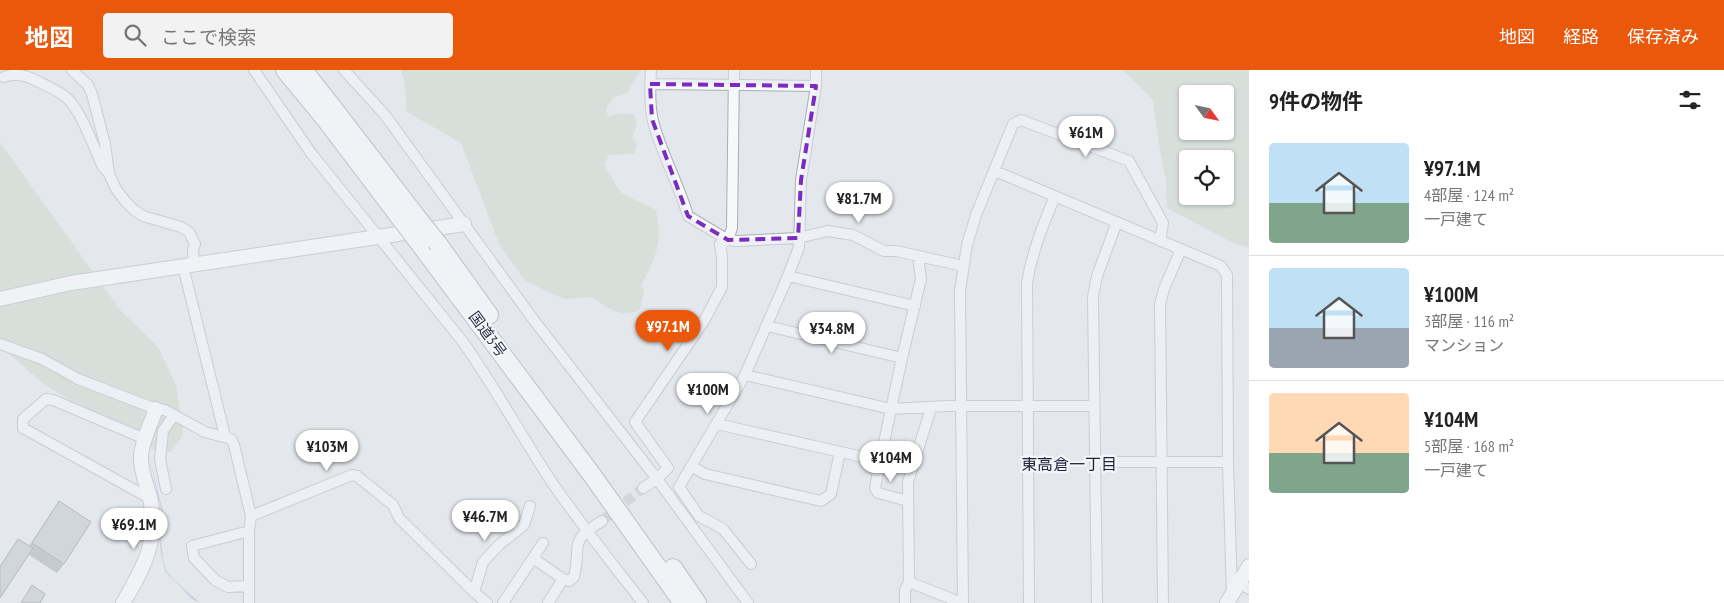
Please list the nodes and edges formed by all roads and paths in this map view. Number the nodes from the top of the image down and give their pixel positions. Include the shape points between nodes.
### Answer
1 (72, 70) edge
2 (254, 70) edge
3 (285, 70) edge
4 (303, 70) edge
5 (344, 70) edge
6 (651, 70) edge
7 (734, 70) edge
8 (816, 70) edge
9 (4, 77) dead end
10 (650, 84) junction
11 (734, 86) junction
12 (816, 86) junction
13 (995, 171) junction
14 (109, 174) junction
15 (1055, 196) junction
16 (408, 217) junction
17 (1117, 222) junction
18 (464, 224) junction
19 (377, 236) junction
20 (798, 238) junction
21 (728, 240) junction
22 (1160, 241) junction
23 (1181, 249) junction
24 (918, 256) junction
25 (188, 265) junction
26 (963, 266) junction
27 (788, 276) junction
28 (0, 299) edge
29 (915, 306) junction
30 (767, 326) junction
31 (0, 344) edge
32 (902, 358) junction
33 (745, 375) junction
34 (1094, 406) junction
35 (960, 407) junction
36 (1028, 407) junction
37 (932, 408) junction
38 (156, 409) junction
39 (891, 409) junction
40 (174, 415) junction
41 (717, 424) junction
42 (226, 436) junction
43 (146, 439) junction
44 (840, 452) junction
45 (880, 462) junction
46 (1096, 462) junction
47 (1162, 462) junction
48 (1228, 462) junction
49 (691, 466) junction
50 (657, 479) junction
51 (643, 488) tunnel mouth
52 (166, 489) dead end
53 (150, 498) junction
54 (908, 501) junction
55 (530, 506) dead end
56 (251, 516) junction
57 (602, 521) tunnel mouth
58 (586, 530) junction
59 (249, 531) junction
60 (543, 543) dead end
61 (532, 558) junction
62 (751, 564) dead end
63 (1249, 566) edge
64 (563, 579) junction
65 (909, 582) junction
66 (249, 586) junction
67 (474, 592) junction
68 (1237, 592) edge
69 (123, 603) edge
70 (249, 603) edge
71 (487, 603) edge
72 (503, 603) edge
73 (548, 603) edge
74 (643, 603) edge
75 (683, 603) edge
76 (697, 603) edge
77 (748, 603) edge
78 (905, 603) edge
79 (962, 603) edge
80 (1029, 603) edge
81 (1097, 603) edge
82 (1163, 603) edge

1 - 14 street via 88,85 92,94
2 - 19 street via 311,153
3 - 16 highway, 国道3号
4 - 16 highway, 国道3号
5 - 18 street via 385,115
6 - 10 street
7 - 11 street
8 - 12 street
9 - 14 street via 26,76 68,99
10 - 11 street
10 - 21 street via 652,119 688,216
11 - 12 street
11 - 21 street via 732,228
12 - 20 street via 801,180
13 - 15 street
13 - 22 street via 1013,124 1021,120 1129,161 1163,223
13 - 26 street via 976,215
14 - 25 street via 116,189 134,210 189,232 195,244
15 - 17 street
15 - 36 street via 1037,240 1027,283
16 - 75 highway, 国道3号, bridge via 420,244
16 - 76 highway, 国道3号, bridge via 438,244
17 - 22 street
17 - 34 street via 1097,276 1093,297
18 - 19 street
18 - 50 street
19 - 25 street
19 - 58 street via 469,350
20 - 21 street
20 - 24 street via 828,230 854,235 884,252
20 - 27 street via 799,247
21 - 50 street via 720,244 722,287 704,321 635,422 668,468
22 - 23 street
23 - 47 street via 1160,304
23 - 48 street via 1222,266 1227,275
24 - 26 street
24 - 29 street via 921,279
25 - 28 street
25 - 42 street
26 - 35 street
27 - 29 street
27 - 30 street
29 - 32 street
30 - 32 street
30 - 33 street
31 - 38 street
32 - 39 street
33 - 39 street
33 - 41 street
34 - 36 street
34 - 46 street
35 - 36 street
35 - 37 street
35 - 79 street
36 - 80 street
37 - 39 street
37 - 54 street via 908,482
38 - 40 street
38 - 43 street
39 - 45 street
40 - 42 street via 205,432
40 - 52 street via 163,431 160,459
41 - 44 street
41 - 49 street
42 - 56 street via 234,445
43 - 53 street via 141,467
43 - 53 street via 53,400 46,399 23,420 23,428
44 - 45 street
44 - 49 street via 831,494 821,501 705,474
45 - 54 street via 874,488 878,493
46 - 47 street
46 - 81 street
47 - 48 street
47 - 82 street
48 - 68 street
49 - 62 street via 679,487 699,516 723,529
50 - 51 street
50 - 77 street
53 - 69 street via 153,529 149,551 142,571
54 - 65 street
55 - 67 street via 524,525 483,562
56 - 59 street
56 - 67 street via 352,475 357,476 393,506 399,518
57 - 58 street
58 - 64 street via 578,540 574,577 569,581
58 - 74 street
59 - 66 street
59 - 66 street via 192,546 194,558 215,580 228,587
60 - 61 street
61 - 64 street
61 - 72 street
63 - 68 street
64 - 73 street
65 - 78 street
65 - 79 street
66 - 70 street
67 - 71 street

